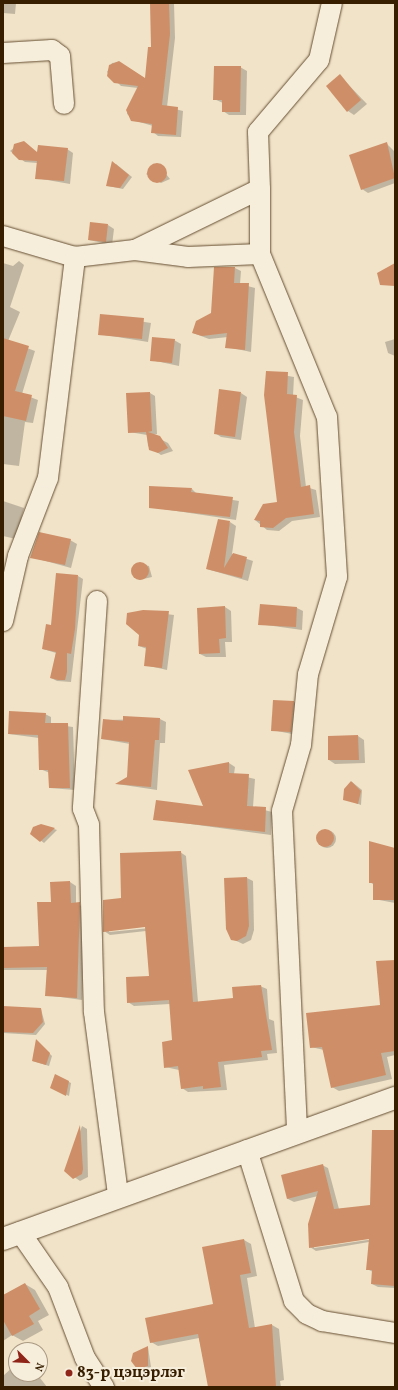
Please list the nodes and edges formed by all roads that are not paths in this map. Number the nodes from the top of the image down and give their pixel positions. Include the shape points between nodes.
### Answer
1 (332, 3) edge
2 (3, 53) edge
3 (64, 104) dead end
4 (260, 189) junction
5 (3, 236) edge
6 (135, 250) junction
7 (260, 254) junction
8 (75, 257) junction
9 (97, 601) dead end
10 (3, 621) edge
11 (395, 1098) edge
12 (297, 1131) junction
13 (247, 1150) junction
14 (118, 1195) junction
15 (12, 1235) edge
16 (395, 1333) edge
17 (104, 1387) edge

1 - 4 street via 319,60 258,132
2 - 3 street via 52,50 60,56
4 - 6 street
4 - 7 street
5 - 8 street
6 - 7 street via 188,257
6 - 8 street
7 - 12 street via 327,417 337,576 308,674 301,745 282,811
8 - 10 street via 48,478 18,556
9 - 14 street via 83,810 89,825 94,1012
11 - 12 main road
12 - 13 main road
13 - 14 main road
13 - 16 street via 294,1302 306,1314 322,1321
14 - 15 main road
15 - 17 street via 58,1287 85,1358

